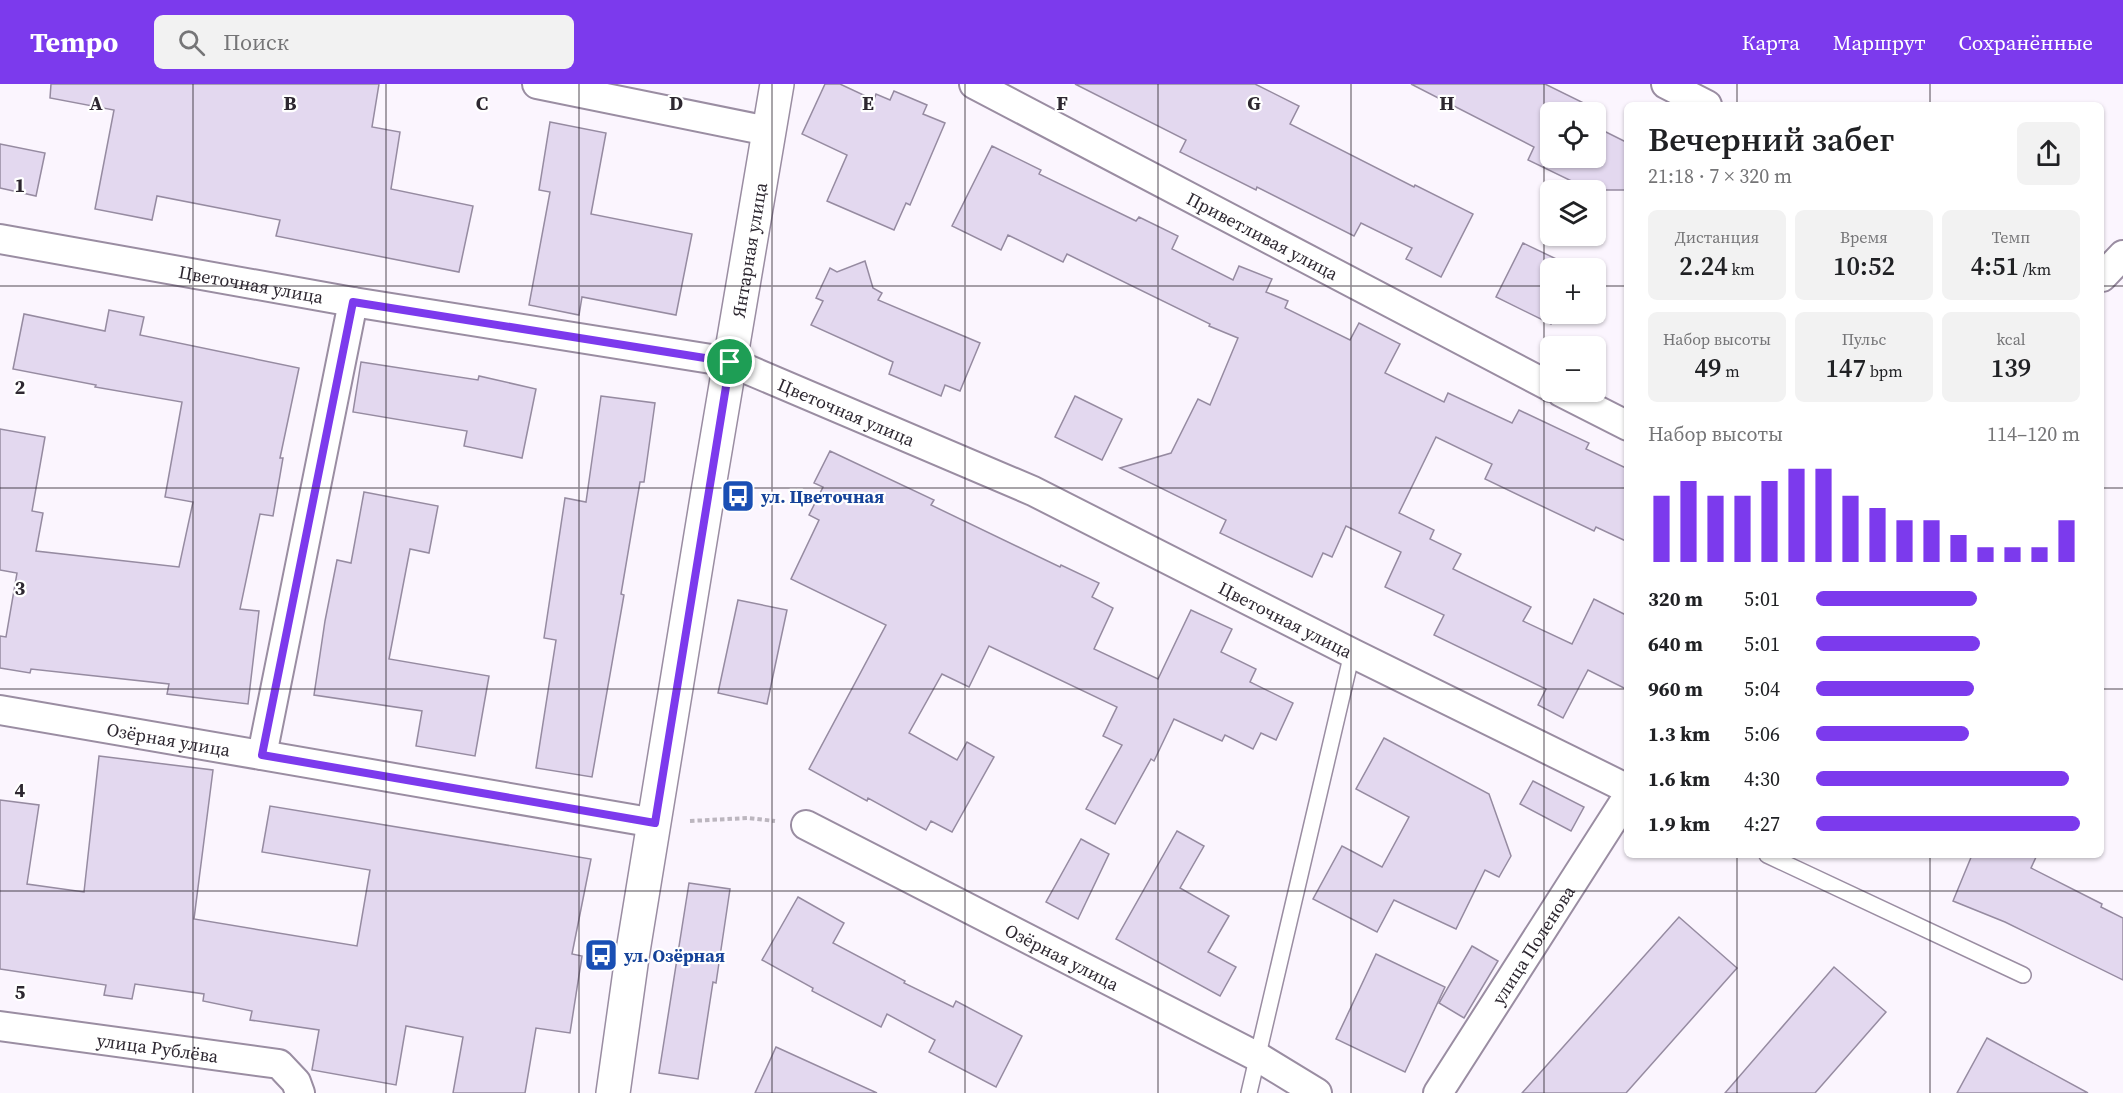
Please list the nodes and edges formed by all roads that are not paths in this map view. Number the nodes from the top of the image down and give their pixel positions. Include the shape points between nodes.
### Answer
1 (537, 84) edge
2 (777, 84) edge
3 (974, 84) edge
4 (1666, 84) edge
5 (1701, 102) edge
6 (768, 131) junction
7 (0, 239) edge
8 (2123, 255) edge
9 (2104, 275) edge
10 (353, 302) junction
11 (730, 362) junction
12 (1540, 381) edge
13 (1581, 402) edge
14 (1624, 424) edge
15 (1352, 653) junction
16 (0, 710) edge
17 (262, 755) junction
18 (1624, 787) edge
19 (1624, 802) edge
20 (655, 823) junction
21 (806, 825) road end
22 (1773, 858) edge
23 (2023, 975) dead end
24 (0, 1026) edge
25 (1258, 1058) junction
26 (300, 1093) edge
27 (613, 1093) edge
28 (1249, 1093) edge
29 (1317, 1093) edge
30 (1438, 1093) edge

1 - 6 street
2 - 6 street, Янтарная улица
3 - 12 street, Приветливая улица
4 - 5 street
6 - 11 street, Янтарная улица
7 - 10 street, Цветочная улица
8 - 9 street
10 - 11 street, Цветочная улица
10 - 17 street
11 - 15 street, Цветочная улица via 1033,491
11 - 20 street, Янтарная улица
13 - 14 street
15 - 18 street, Цветочная улица
15 - 25 lane
16 - 17 street, Озёрная улица
17 - 20 street, Озёрная улица
19 - 30 street, улица Поленова
20 - 27 street, Янтарная улица
21 - 25 street, Озёрная улица
22 - 23 lane
24 - 26 street, улица Рублёва via 279,1064 296,1082
25 - 28 lane
25 - 29 street, Озёрная улица

